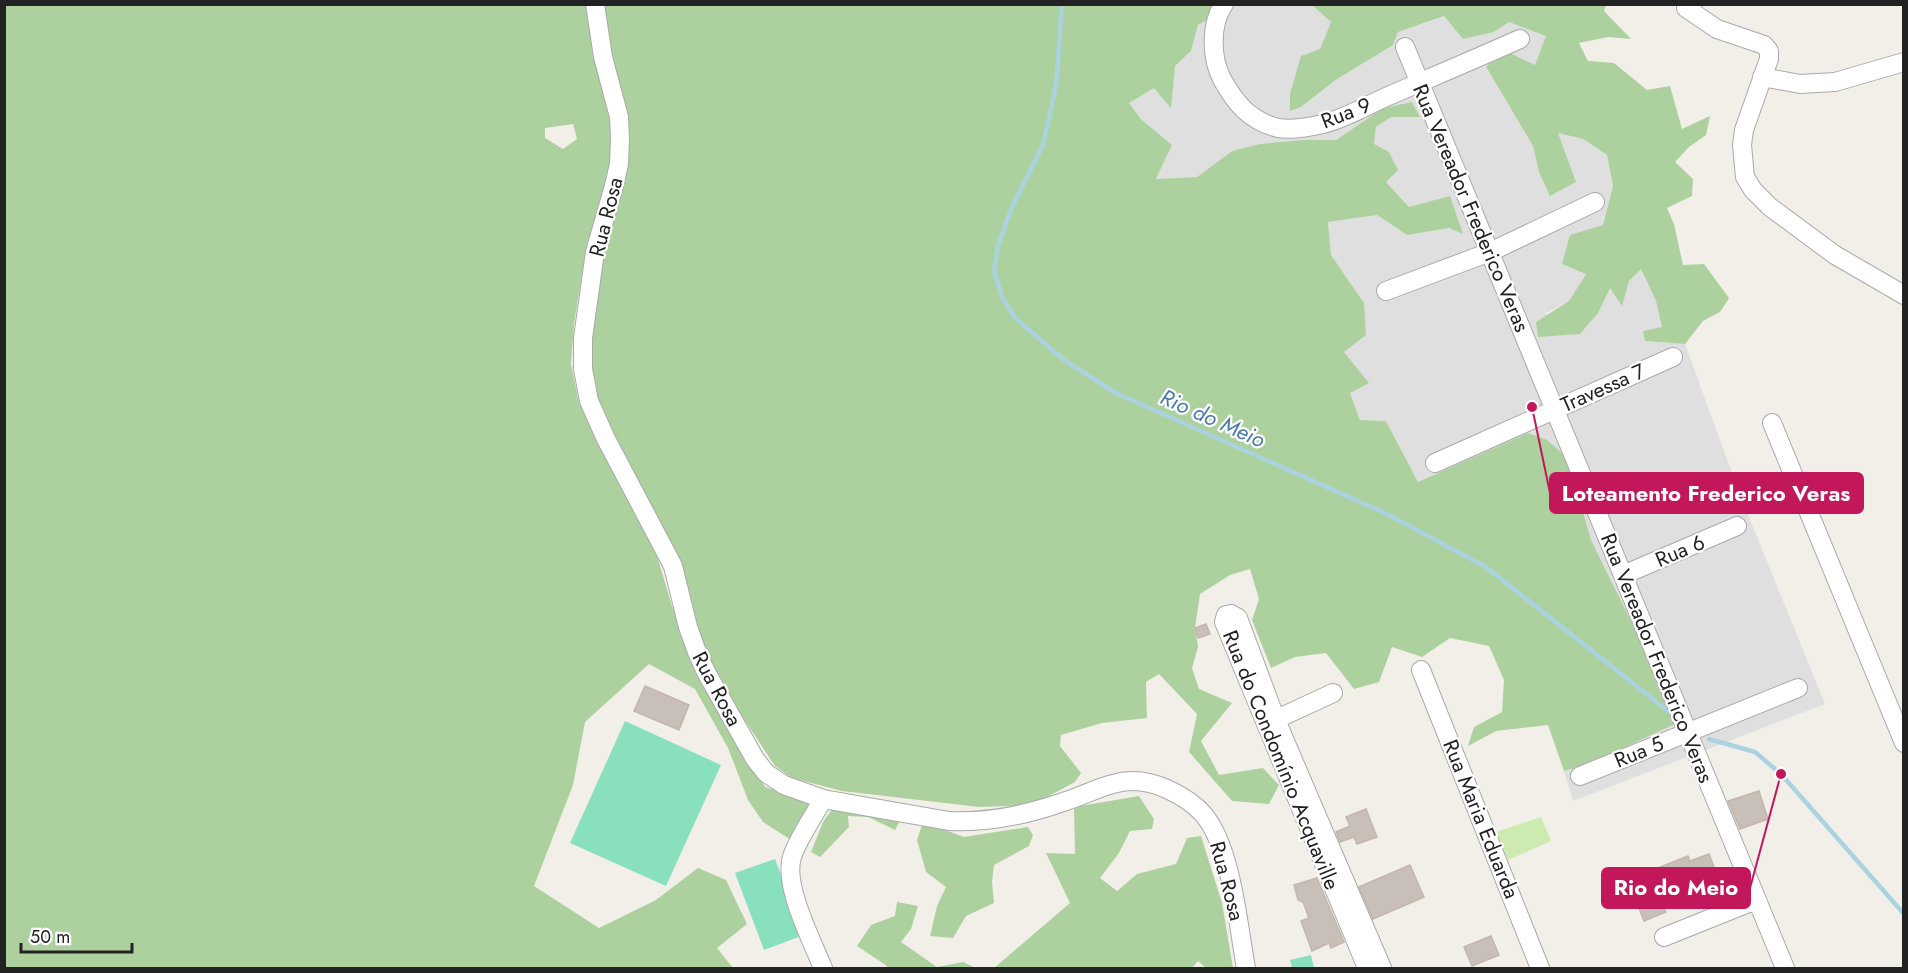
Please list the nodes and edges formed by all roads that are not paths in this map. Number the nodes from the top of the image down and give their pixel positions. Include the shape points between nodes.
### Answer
1 (595, 4) edge
2 (1224, 4) edge
3 (1687, 6) edge
4 (1520, 39) dead end
5 (1405, 47) dead end
6 (1904, 62) edge
7 (1762, 77) junction
8 (1419, 83) junction
9 (1595, 202) dead end
10 (1490, 252) junction
11 (1386, 291) dead end
12 (1904, 295) edge
13 (1673, 357) dead end
14 (1554, 410) junction
15 (1772, 423) dead end
16 (1435, 463) dead end
17 (1737, 526) dead end
18 (1623, 575) junction
19 (1421, 670) dead end
20 (1798, 688) dead end
21 (1333, 693) dead end
22 (1270, 723) junction
23 (1688, 733) junction
24 (1904, 743) edge
25 (1580, 776) dead end
26 (823, 798) junction
27 (1333, 868) junction
28 (1756, 900) junction
29 (1664, 937) dead end
30 (823, 969) edge
31 (1246, 969) edge
32 (1367, 969) edge
33 (1382, 969) edge
34 (1540, 969) edge
35 (1785, 969) edge

1 - 26 street, Rua Rosa via 603,57 619,117 620,140 619,164 595,252 583,338 589,401 673,566 688,627 706,672 755,759 766,773 784,785
2 - 8 street, Rua 9 via 1214,38 1220,75 1242,108 1260,122 1281,128 1325,124
3 - 7 street via 1717,29 1764,45 1769,59
4 - 8 street, Rua 9
5 - 8 street, Rua Vereador Frederico Veras
6 - 7 street via 1834,82 1800,84
7 - 12 street via 1744,130 1744,177 1770,207 1835,255
8 - 10 street, Rua Vereador Frederico Veras
9 - 10 street
10 - 11 street
10 - 14 street, Rua Vereador Frederico Veras
13 - 14 street, Travessa 7
14 - 16 street, Travessa 7
14 - 18 street, Rua Vereador Frederico Veras
15 - 24 street
17 - 18 street, Rua 6
18 - 23 street, Rua Vereador Frederico Veras
19 - 34 street, Rua Maria Eduarda
20 - 23 street, Rua 5
21 - 22 street
22 - 22 street, Rua do Condomínio Acquaville via 1238,618 1226,615 1224,622
22 - 27 street, Rua do Condomínio Acquaville
23 - 25 street, Rua 5
23 - 28 street, Rua Vereador Frederico Veras
26 - 30 street via 792,856 790,873
26 - 31 street, Rua Rosa via 949,821 984,821 1032,812 1114,783 1153,783 1189,801 1204,815 1219,840
27 - 32 street, Rua do Condomínio Acquaville
27 - 33 street, Rua do Condomínio Acquaville
28 - 29 street
28 - 35 street, Rua Vereador Frederico Veras

